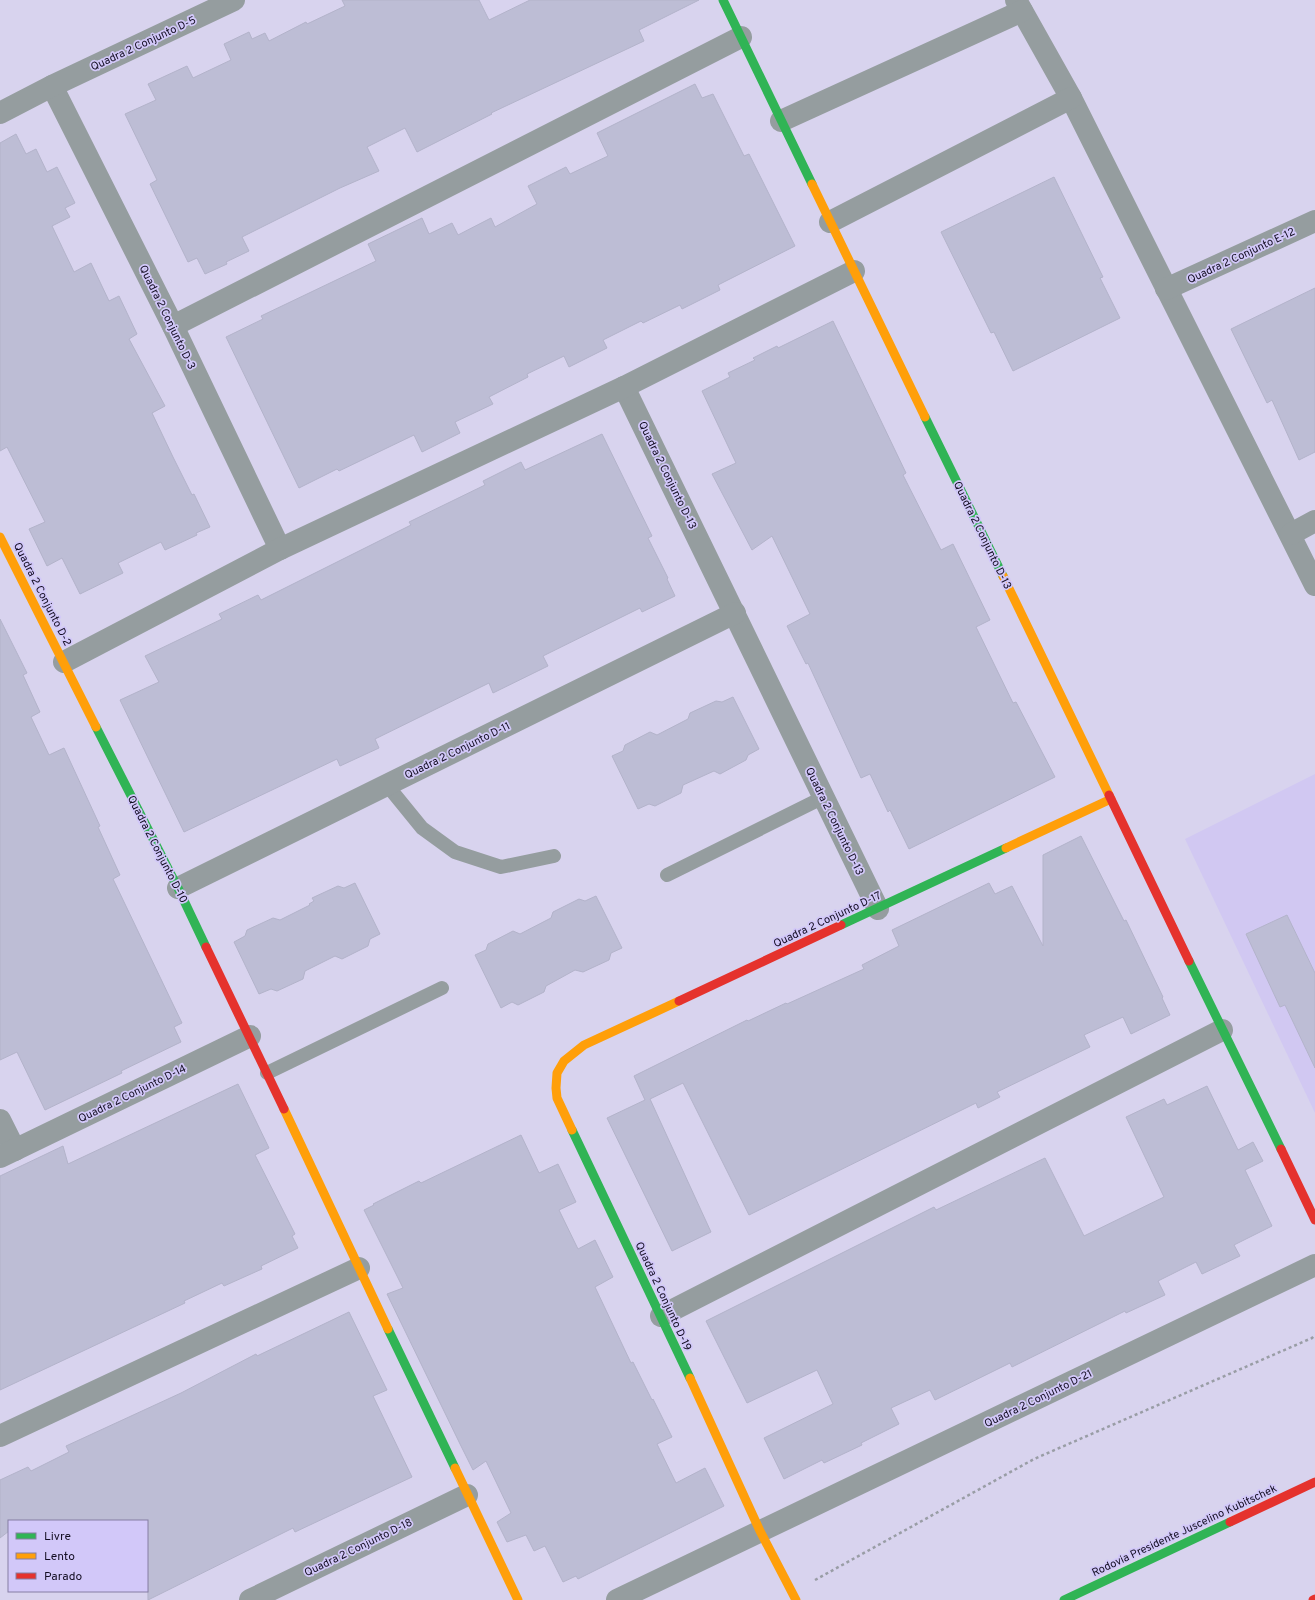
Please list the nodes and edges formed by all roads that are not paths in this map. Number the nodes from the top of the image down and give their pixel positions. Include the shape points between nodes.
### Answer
1 (234, 0) edge
2 (722, 0) edge
3 (1019, 6) edge
4 (740, 37) junction
5 (52, 86) junction
6 (1071, 98) junction
7 (0, 113) edge
8 (781, 121) junction
9 (1315, 221) edge
10 (830, 222) junction
11 (854, 271) junction
12 (1166, 289) junction
13 (173, 326) junction
14 (624, 387) junction
15 (1315, 521) edge
16 (1291, 534) junction
17 (0, 537) edge
18 (280, 549) junction
19 (1315, 584) edge
20 (735, 613) junction
21 (64, 662) junction
22 (387, 785) junction
23 (824, 797) junction
24 (1111, 799) junction
25 (554, 856) dead end
26 (667, 875) dead end
27 (178, 888) junction
28 (878, 909) junction
29 (442, 988) dead end
30 (1222, 1030) junction
31 (250, 1036) junction
32 (558, 1069) joint
33 (267, 1073) junction
34 (0, 1120) edge
35 (7, 1154) edge
36 (1315, 1220) edge
37 (1315, 1266) edge
38 (359, 1268) junction
39 (661, 1316) junction
40 (0, 1436) edge
41 (1315, 1482) edge
42 (466, 1495) junction
43 (760, 1531) junction
44 (794, 1596) edge
45 (250, 1600) edge
46 (518, 1600) edge
47 (617, 1600) edge
48 (1064, 1600) edge

1 - 5 street, Quadra 2 Conjunto D-5
2 - 4 main road, Quadra 2 Conjunto D-13
3 - 6 street
3 - 8 street
4 - 8 main road, Quadra 2 Conjunto D-13
4 - 13 street
5 - 7 street, Quadra 2 Conjunto D-5
5 - 13 street, Quadra 2 Conjunto D-3
6 - 10 street
6 - 12 street
8 - 10 main road, Quadra 2 Conjunto D-13
9 - 12 street, Quadra 2 Conjunto E-12
10 - 11 main road, Quadra 2 Conjunto D-13
11 - 14 street
11 - 24 main road, Quadra 2 Conjunto D-13
12 - 16 street
13 - 18 street, Quadra 2 Conjunto D-3
14 - 18 street
14 - 20 street, Quadra 2 Conjunto D-13
15 - 16 street
16 - 19 street
17 - 21 main road, Quadra 2 Conjunto D-2
18 - 21 street
20 - 22 street, Quadra 2 Conjunto D-11
20 - 23 street, Quadra 2 Conjunto D-13
21 - 27 main road, Quadra 2 Conjunto D-10
22 - 25 lane via 422,828 455,852 501,867
22 - 27 street, Quadra 2 Conjunto D-11
23 - 26 lane
23 - 28 street, Quadra 2 Conjunto D-13
24 - 28 main road, Quadra 2 Conjunto D-17
24 - 30 main road, Quadra 2 Conjunto D-13
27 - 31 main road, Quadra 2 Conjunto D-10
28 - 32 main road, Quadra 2 Conjunto D-17 via 584,1045
29 - 33 lane
30 - 36 main road, Quadra 2 Conjunto D-13
30 - 39 street
31 - 33 main road, Quadra 2 Conjunto D-10
31 - 35 street, Quadra 2 Conjunto D-14
32 - 39 main road, Quadra 2 Conjunto D-19 via 554,1083 557,1098
33 - 38 main road, Quadra 2 Conjunto D-10
34 - 35 street
37 - 43 street, Quadra 2 Conjunto D-21
38 - 40 street
38 - 42 main road
39 - 43 main road, Quadra 2 Conjunto D-19
41 - 48 main road, Rodovia Presidente Juscelino Kubitschek
42 - 45 street, Quadra 2 Conjunto D-18
42 - 46 main road
43 - 44 main road, Quadra 2 Conjunto D-19
43 - 47 street, Quadra 2 Conjunto D-21

